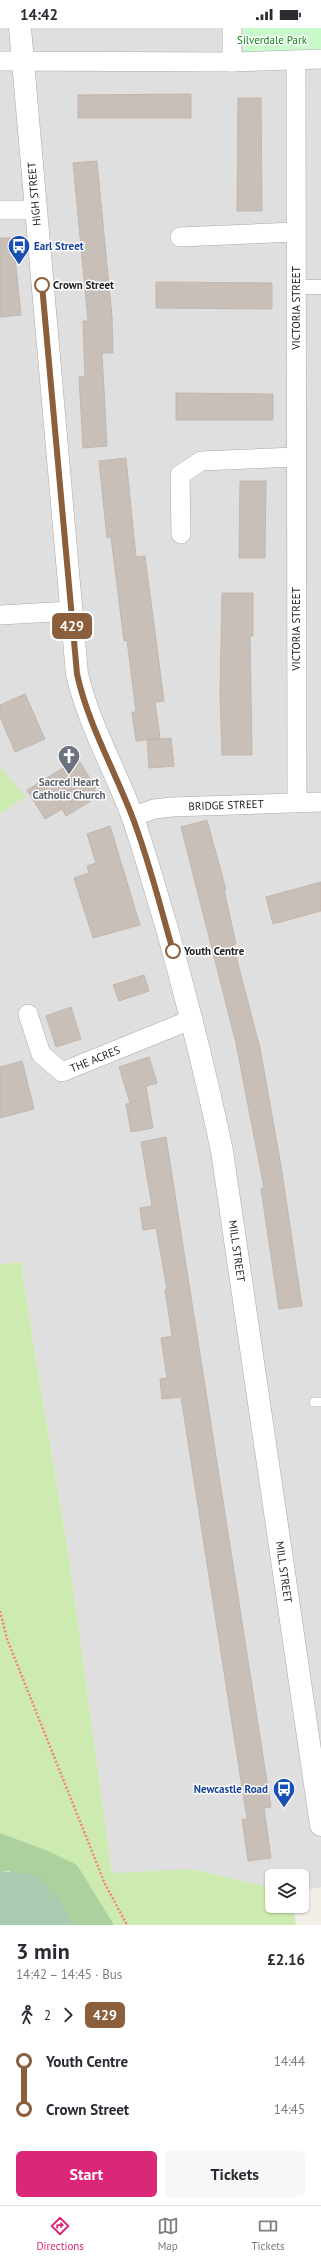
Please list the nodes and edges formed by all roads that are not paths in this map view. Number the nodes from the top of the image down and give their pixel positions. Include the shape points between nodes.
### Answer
1 (20, 28) edge
2 (232, 28) edge
3 (321, 59) edge
4 (296, 60) junction
5 (0, 61) edge
6 (23, 62) junction
7 (232, 62) junction
8 (0, 210) edge
9 (36, 210) junction
10 (295, 232) junction
11 (180, 237) dead end
12 (296, 287) junction
13 (321, 287) edge
14 (295, 457) junction
15 (181, 534) dead end
16 (71, 611) junction
17 (0, 615) edge
18 (82, 695) joint
19 (297, 802) junction
20 (321, 802) edge
21 (132, 817) junction
22 (28, 1014) dead end
23 (193, 1019) junction
24 (321, 1825) edge

1 - 6 street, HIGH STREET
2 - 7 street
3 - 4 street
4 - 7 street
4 - 10 street, VICTORIA STREET
5 - 6 street
6 - 7 street
6 - 9 street, HIGH STREET
8 - 9 street
9 - 16 street, HIGH STREET
10 - 11 street
10 - 12 street, VICTORIA STREET
12 - 13 street
12 - 14 street, VICTORIA STREET
14 - 15 street via 201,461 180,475
14 - 19 street, VICTORIA STREET
16 - 17 street
16 - 18 street, HIGH STREET via 77,674
18 - 21 street, MILL STREET
19 - 20 street, BRIDGE STREET
19 - 21 street, BRIDGE STREET via 172,807 154,809
21 - 23 street, MILL STREET
22 - 23 street, THE ACRES via 41,1054 62,1072
23 - 24 street, MILL STREET via 222,1151

